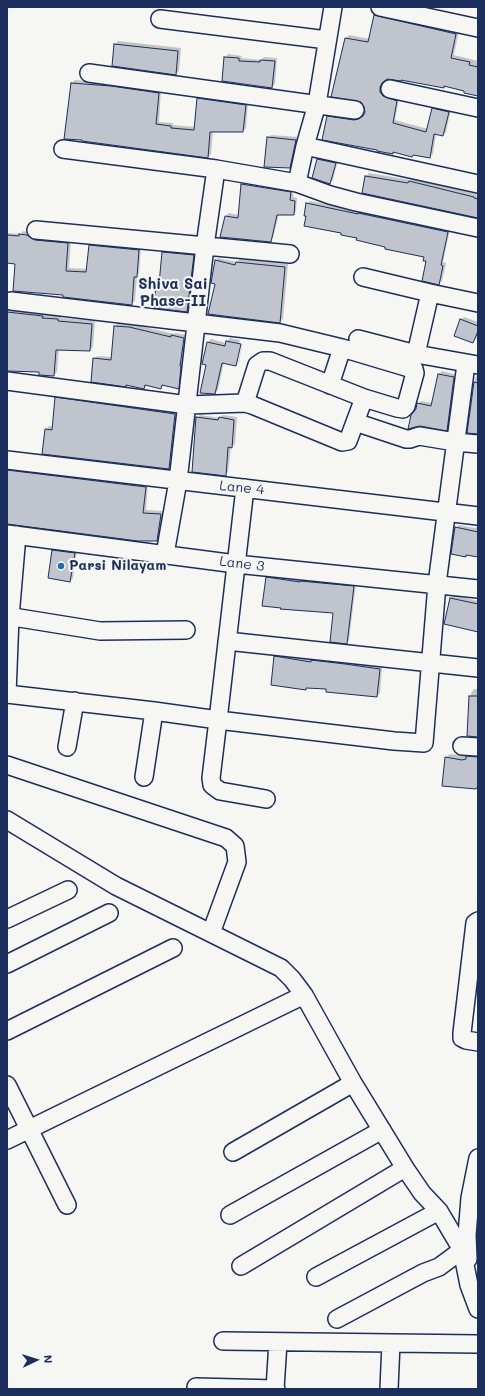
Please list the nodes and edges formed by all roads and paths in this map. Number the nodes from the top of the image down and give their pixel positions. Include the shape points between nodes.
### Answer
1 (333, 7) edge
2 (380, 7) edge
3 (160, 19) dead end
4 (478, 28) edge
5 (327, 40) junction
6 (89, 74) dead end
7 (390, 90) dead end
8 (317, 104) junction
9 (478, 108) edge
10 (355, 110) dead end
11 (305, 146) junction
12 (63, 149) dead end
13 (216, 169) junction
14 (297, 184) junction
15 (478, 184) edge
16 (478, 228) edge
17 (36, 230) dead end
18 (205, 246) junction
19 (290, 254) dead end
20 (363, 277) dead end
21 (430, 293) junction
22 (11, 301) dead end
23 (478, 303) edge
24 (197, 324) junction
25 (358, 339) dead end
26 (342, 348) junction
27 (416, 354) junction
28 (472, 364) edge
29 (7, 381) edge
30 (330, 385) junction
31 (364, 398) junction
32 (188, 404) junction
33 (245, 404) junction
34 (355, 422) junction
35 (455, 442) junction
36 (478, 444) edge
37 (7, 460) edge
38 (178, 481) junction
39 (245, 488) junction
40 (446, 512) junction
41 (478, 516) edge
42 (12, 535) edge
43 (165, 554) junction
44 (236, 564) junction
45 (437, 584) junction
46 (478, 589) edge
47 (8, 616) edge
48 (186, 630) dead end
49 (227, 641) junction
50 (430, 663) junction
51 (478, 668) edge
52 (7, 694) edge
53 (75, 701) junction
54 (154, 711) junction
55 (218, 720) junction
56 (67, 747) dead end
57 (7, 765) edge
58 (144, 777) dead end
59 (266, 799) dead end
60 (7, 820) edge
61 (68, 890) dead end
62 (109, 913) dead end
63 (7, 919) edge
64 (478, 921) edge
65 (211, 933) junction
66 (173, 948) dead end
67 (7, 964) edge
68 (304, 995) junction
69 (7, 1031) edge
70 (478, 1042) edge
71 (353, 1084) junction
72 (7, 1085) edge
73 (28, 1129) junction
74 (382, 1130) junction
75 (7, 1140) edge
76 (233, 1152) dead end
77 (478, 1158) edge
78 (405, 1168) junction
79 (474, 1198) edge
80 (67, 1205) dead end
81 (439, 1211) junction
82 (230, 1215) dead end
83 (469, 1241) edge
84 (241, 1266) dead end
85 (316, 1278) dead end
86 (473, 1286) edge
87 (478, 1309) edge
88 (337, 1319) dead end
89 (223, 1341) dead end
90 (278, 1342) junction
91 (391, 1343) junction
92 (478, 1344) edge
93 (196, 1387) dead end
94 (275, 1389) edge
95 (390, 1389) edge

1 - 5 street
2 - 4 street
3 - 5 street
5 - 8 street
6 - 8 street
7 - 9 street
8 - 10 street
8 - 11 street
11 - 14 street
11 - 15 street
12 - 13 street
13 - 14 street
13 - 18 street
14 - 16 street via 356,202
17 - 18 street
18 - 19 street
18 - 24 street
20 - 21 street
21 - 23 street
21 - 27 street
22 - 24 street
24 - 26 street via 280,333
24 - 32 street
25 - 27 street
26 - 30 street
26 - 31 street via 414,369 406,406 403,408
27 - 28 street
28 - 35 street
29 - 32 street
30 - 31 street
30 - 33 street via 263,360 257,365
31 - 34 street
32 - 33 street
32 - 38 street
33 - 34 street via 342,442 348,441
34 - 35 street via 406,439 420,436
35 - 36 street
35 - 40 street
37 - 38 street, Lane 4
38 - 39 street, Lane 4
38 - 43 street
39 - 40 street, Lane 4
39 - 44 street
40 - 41 street, Lane 4
40 - 45 street
42 - 43 street, Lane 3
42 - 47 street
43 - 44 street, Lane 3
44 - 45 street, Lane 3
44 - 49 street
45 - 46 street, Lane 3
45 - 50 street
47 - 48 street via 100,631
47 - 52 street
49 - 50 street
49 - 55 street
50 - 51 street
50 - 55 street via 424,743
52 - 53 street
53 - 54 street
53 - 56 street
54 - 55 street
54 - 58 street
55 - 59 street via 212,785 220,791
57 - 65 street via 226,838 234,846 238,862
60 - 65 street via 116,886
61 - 63 street
62 - 67 street
64 - 70 street via 475,923 462,1033 462,1038
65 - 68 street via 281,968
66 - 69 street
68 - 71 street
68 - 73 street
71 - 74 street
71 - 76 street
72 - 73 street
73 - 75 street
73 - 80 street
74 - 78 street
74 - 82 street
77 - 79 street
78 - 81 street via 422,1193
78 - 84 street
79 - 83 street
81 - 83 street
81 - 85 street
83 - 86 street
83 - 88 street via 439,1267
86 - 87 street
89 - 90 street
90 - 91 street
90 - 94 street
91 - 92 street
91 - 95 street
93 - 94 street

